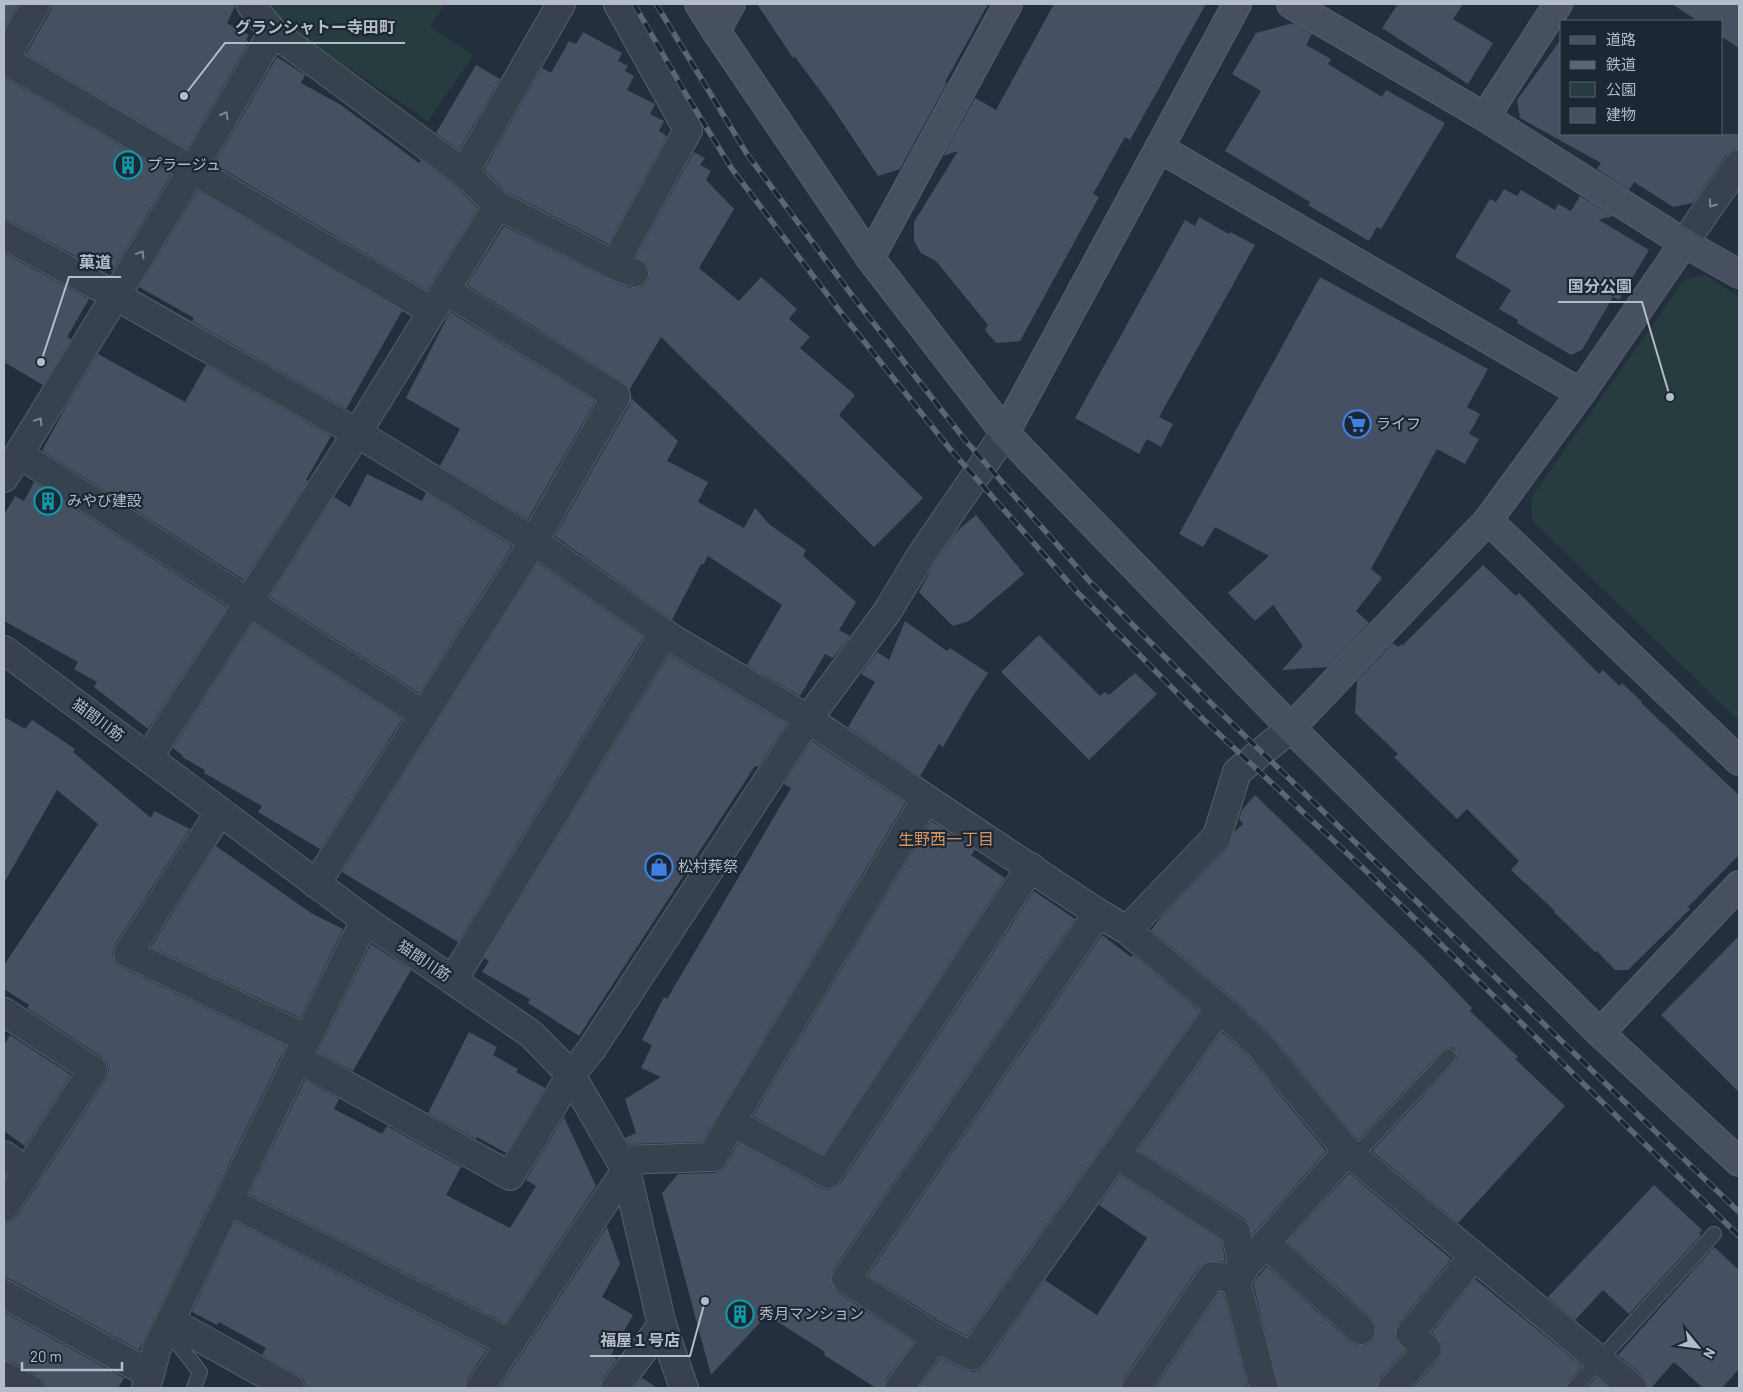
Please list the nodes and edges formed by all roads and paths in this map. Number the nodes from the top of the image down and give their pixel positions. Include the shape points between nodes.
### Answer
1 (36, 4) edge
2 (252, 4) edge
3 (561, 4) edge
4 (618, 4) edge
5 (699, 4) edge
6 (731, 4) edge
7 (1008, 4) edge
8 (1237, 4) edge
9 (1291, 4) edge
10 (1558, 4) edge
11 (716, 31) junction
12 (273, 32) junction
13 (4, 59) edge
14 (1485, 117) junction
15 (1159, 148) junction
16 (1739, 164) edge
17 (192, 171) junction
18 (464, 173) junction
19 (498, 205) junction
20 (4, 235) edge
21 (1684, 243) junction
22 (870, 258) junction
23 (1739, 274) edge
24 (116, 296) junction
25 (439, 300) junction
26 (1581, 393) junction
27 (357, 433) junction
28 (1005, 433) junction
29 (19, 454) junction
30 (4, 478) edge
31 (1488, 520) junction
32 (534, 541) junction
33 (249, 601) junction
34 (664, 633) junction
35 (4, 650) edge
36 (424, 715) junction
37 (808, 719) junction
38 (1290, 728) junction
39 (148, 758) junction
40 (1739, 760) edge
41 (926, 799) junction
42 (220, 812) junction
43 (1031, 867) junction
44 (316, 884) junction
45 (1739, 884) edge
46 (1098, 913) junction
47 (365, 920) junction
48 (1127, 930) junction
49 (453, 980) junction
50 (1220, 1008) junction
51 (4, 1012) edge
52 (1600, 1033) junction
53 (302, 1048) junction
54 (1449, 1056) dead end
55 (571, 1075) junction
56 (731, 1122) junction
57 (1116, 1154) junction
58 (1351, 1154) junction
59 (4, 1155) edge
60 (1739, 1162) edge
61 (623, 1165) junction
62 (27, 1172) junction
63 (228, 1201) junction
64 (4, 1207) edge
65 (1714, 1234) dead end
66 (1266, 1244) junction
67 (1474, 1256) junction
68 (1239, 1274) junction
69 (4, 1294) edge
70 (175, 1324) junction
71 (662, 1325) junction
72 (1361, 1330) dead end
73 (936, 1338) junction
74 (510, 1344) junction
75 (1599, 1360) junction
76 (4, 1376) edge
77 (148, 1381) edge
78 (29, 1388) edge
79 (194, 1388) edge
80 (290, 1388) edge
81 (480, 1388) edge
82 (615, 1388) edge
83 (684, 1388) edge
84 (899, 1388) edge
85 (1136, 1388) edge
86 (1264, 1388) edge
87 (1392, 1388) edge
88 (1574, 1388) edge
89 (1633, 1388) edge

1 - 13 street
2 - 12 street
3 - 18 street
4 - 19 street via 688,130 624,269
5 - 11 street
6 - 11 street
7 - 22 street
8 - 15 street
9 - 14 street
10 - 14 street
11 - 22 street
17 -> 12 street
12 - 18 street
13 - 17 street
14 - 21 street
15 - 26 street
15 - 28 street
16 -> 21 street
24 -> 17 street
17 - 25 street
18 - 19 street
19 - 25 street
20 - 24 street
21 - 23 street
21 - 26 street
22 - 28 street
24 - 27 street
29 -> 24 street
25 - 27 street
25 - 32 street via 616,396
26 - 31 street
27 - 32 street
27 - 33 street
28 - 37 street via 922,554 887,612
28 - 38 street
29 - 30 street
29 - 33 street
31 - 38 street
31 - 40 street
32 - 34 street
32 - 36 street
33 - 36 street
33 - 39 street
34 - 37 street
34 - 49 street
35 - 39 street, 猫間川筋
36 - 44 street
37 - 41 street
37 - 55 street via 591,1050
38 - 48 street via 1237,772 1216,836
38 - 52 street
39 - 42 street, 猫間川筋
41 - 43 street
41 - 56 street
42 - 44 street, 猫間川筋
42 - 53 street via 128,953
43 - 46 street
43 - 56 street via 828,1174
44 - 47 street, 猫間川筋
45 - 52 street
46 - 48 street
46 - 73 street via 846,1279
47 - 49 street, 猫間川筋
47 - 53 street
48 - 50 street
49 - 55 street, 猫間川筋 via 531,1034
50 - 57 street
50 - 58 street via 1260,1046
51 - 62 street via 93,1070
52 - 60 street
53 - 55 street via 510,1176
53 - 63 street
54 - 58 lane
55 - 61 street, 猫間川筋
56 - 61 street via 713,1157
57 - 68 street via 1236,1232
57 - 73 street via 972,1356
58 - 66 street
58 - 67 street
59 - 62 street
61 - 71 street, 猫間川筋
61 - 74 street
62 - 64 street
63 - 70 street
63 - 74 street
65 - 75 lane
66 - 68 street
66 - 72 street
67 - 75 street
67 - 87 street via 1410,1334 1428,1349
68 - 85 street via 1212,1276
68 - 86 street
69 - 77 street
70 - 77 street via 157,1348
70 - 79 lane via 179,1345 200,1372
70 - 80 street
71 - 82 street
71 - 83 street, 猫間川筋
73 - 84 street
74 - 81 street
75 - 88 lane
75 - 89 street
76 - 78 street

